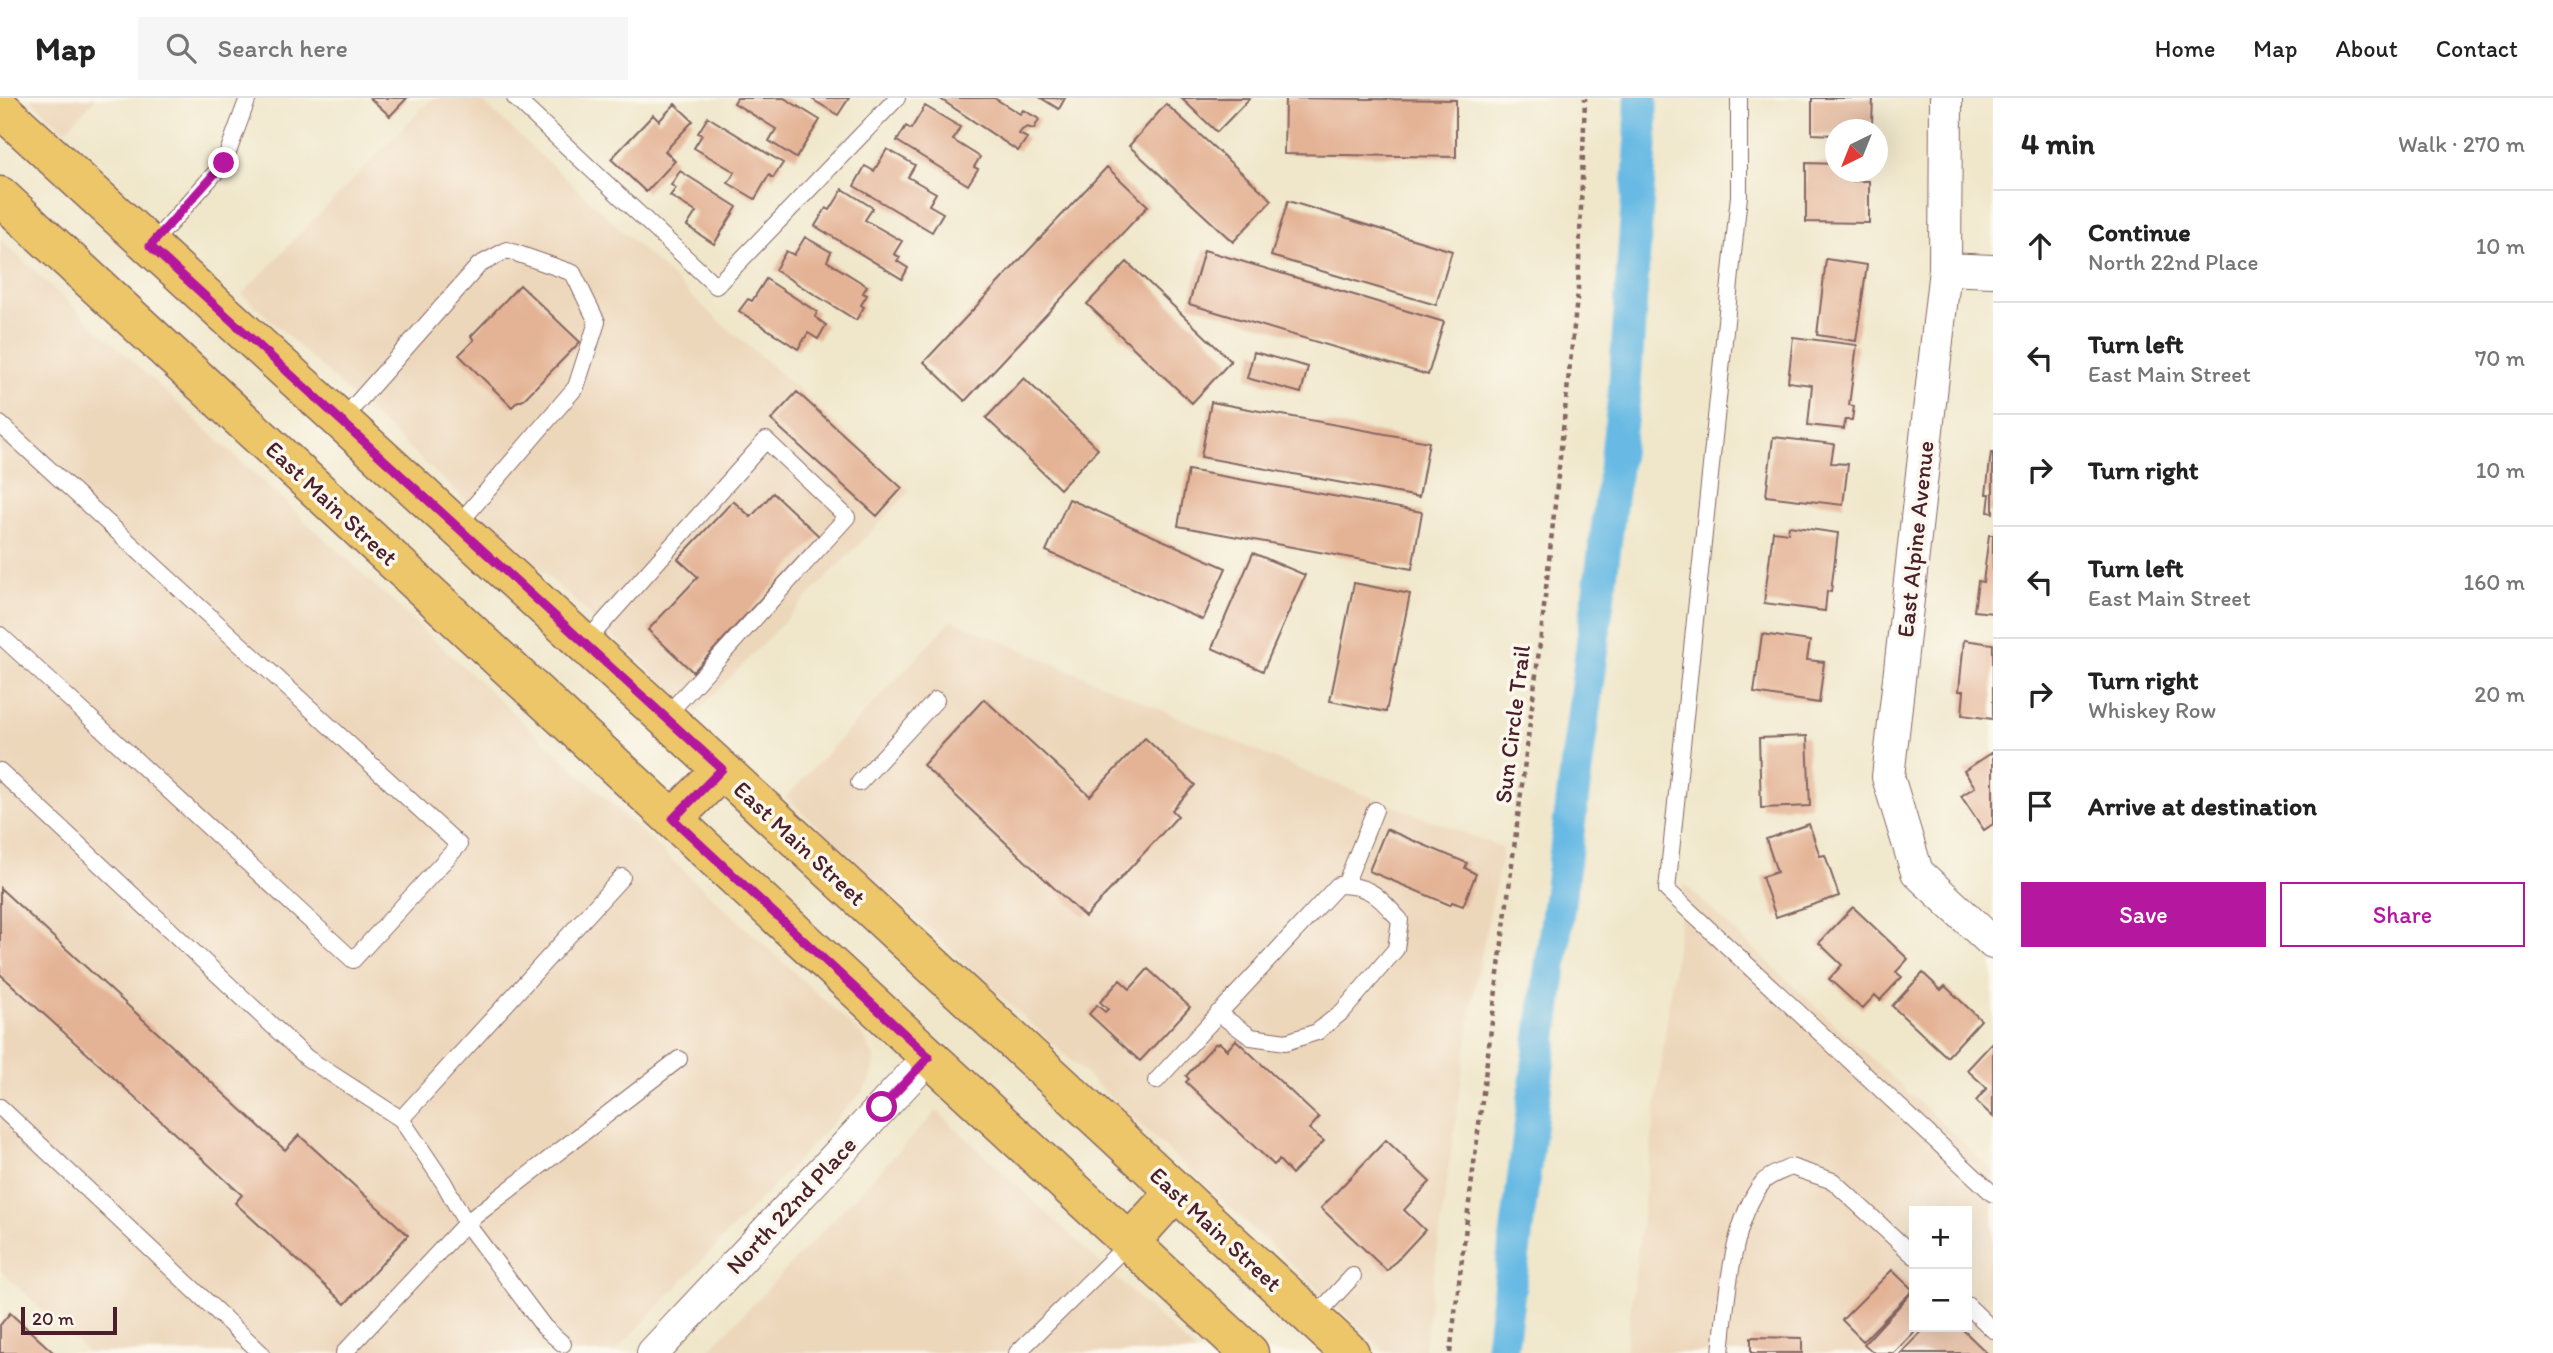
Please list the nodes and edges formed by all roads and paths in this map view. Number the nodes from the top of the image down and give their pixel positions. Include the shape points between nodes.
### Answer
1 (247, 98) edge
2 (515, 98) edge
3 (897, 98) edge
4 (1585, 98) edge
5 (1739, 98) edge
6 (1945, 98) edge
7 (0, 108) edge
8 (0, 196) edge
9 (150, 246) junction
10 (1945, 269) junction
11 (1993, 271) edge
12 (341, 421) junction
13 (0, 424) edge
14 (456, 527) junction
15 (0, 635) edge
16 (584, 643) junction
17 (936, 700) dead end
18 (664, 718) junction
19 (722, 769) junction
20 (0, 771) edge
21 (859, 783) dead end
22 (1376, 810) dead end
23 (673, 819) junction
24 (622, 877) dead end
25 (1345, 885) junction
26 (1993, 943) edge
27 (1218, 1013) junction
28 (929, 1057) junction
29 (680, 1059) dead end
30 (1156, 1081) dead end
31 (0, 1107) edge
32 (401, 1119) junction
33 (1175, 1192) junction
34 (1993, 1194) edge
35 (466, 1223) junction
36 (1130, 1242) junction
37 (1909, 1251) edge
38 (1353, 1276) dead end
39 (1972, 1311) edge
40 (1313, 1319) junction
41 (1993, 1330) edge
42 (563, 1345) dead end
43 (261, 1353) edge
44 (344, 1353) edge
45 (653, 1353) edge
46 (1017, 1353) edge
47 (1249, 1353) edge
48 (1350, 1353) edge
49 (1450, 1353) edge
50 (1721, 1353) edge

1 - 9 lane via 224,163
2 - 3 lane via 716,286
4 - 49 path, Sun Circle Trail via 1578,289 1543,621
5 - 34 lane via 1740,196 1667,890
6 - 10 street, East Alpine Avenue
7 - 9 main road, East Main Street
8 - 23 main road, East Main Street
9 - 12 main road, East Main Street
10 - 11 street
10 - 26 street, East Alpine Avenue via 1888,777 1917,872
12 - 14 main road, East Main Street
12 - 14 lane via 479,265 507,250 573,273 597,322 576,387
13 - 15 lane via 459,845 353,960
14 - 16 main road, East Main Street
16 - 18 main road, East Main Street
16 - 18 lane via 766,440 847,517
17 - 21 lane
18 - 19 main road, East Main Street
19 - 23 main road
19 - 33 main road, East Main Street
20 - 32 lane via 307,1058
22 - 25 lane
23 - 28 main road, East Main Street
24 - 32 lane
25 - 27 lane via 1338,885
25 - 27 lane via 1359,885 1380,898 1399,920 1396,949 1343,1011 1317,1032 1286,1042 1251,1037
27 - 30 lane
28 - 36 main road, East Main Street
28 - 45 street, North 22nd Place
29 - 35 lane
31 - 43 lane
32 - 35 lane
33 - 36 main road
33 - 40 main road, East Main Street
35 - 42 lane via 544,1327
35 - 44 lane
36 - 46 lane
36 - 47 main road, East Main Street
37 - 50 lane via 1833,1181 1791,1167 1764,1180 1741,1222
38 - 40 lane
39 - 41 lane
40 - 48 main road, East Main Street

